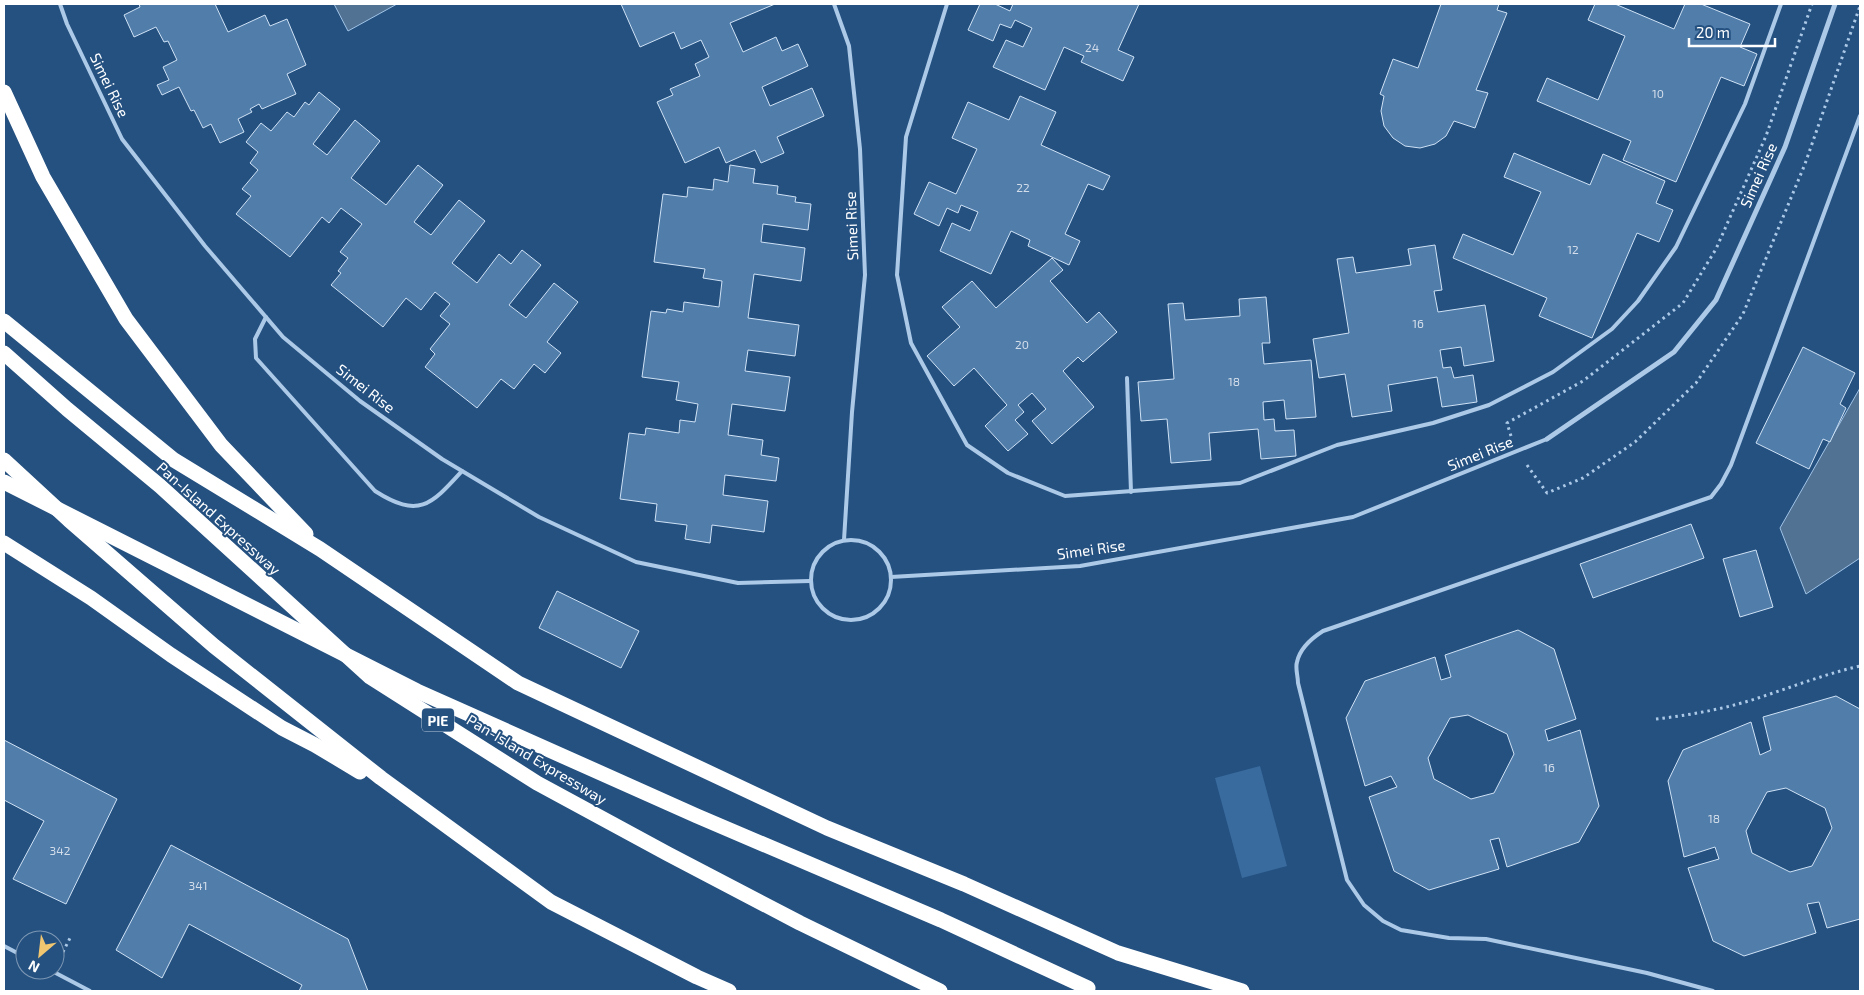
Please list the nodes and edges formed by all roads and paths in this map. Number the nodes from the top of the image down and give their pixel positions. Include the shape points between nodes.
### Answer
1 (60, 4) edge
2 (834, 4) edge
3 (947, 4) edge
4 (1781, 4) edge
5 (1835, 4) edge
6 (4, 92) edge
7 (1860, 116) edge
8 (266, 318) junction
9 (4, 321) edge
10 (4, 353) edge
11 (1127, 378) dead end
12 (1548, 439) joint
13 (4, 460) edge
14 (462, 471) junction
15 (4, 482) edge
16 (1131, 492) junction
17 (844, 540) junction
18 (4, 543) edge
19 (320, 549) junction
20 (891, 577) junction
21 (810, 581) junction
22 (1860, 666) edge
23 (1656, 719) dead end
24 (381, 778) junction
25 (70, 938) dead end
26 (65, 948) edge
27 (65, 978) edge
28 (1092, 989) edge
29 (90, 991) edge
30 (729, 991) edge
31 (940, 991) edge
32 (1242, 991) edge
33 (1713, 991) edge

1 - 8 lane, Simei Rise via 122,139
2 - 17 lane, Simei Rise via 849,46 860,149 865,275
3 - 16 lane via 906,137 897,275 911,342 967,445 1008,473 1065,496
4 - 16 lane via 1745,104 1676,247 1638,301 1612,329 1553,372 1489,405 1433,423 1337,445 1240,483
5 - 12 street, Simei Rise via 1785,147 1716,300 1674,352
6 - 19 highway via 43,177 126,319 220,444
7 - 33 lane via 1731,465 1711,497 1323,631 1313,637 1296,662 1298,683 1347,880 1364,905 1383,921 1400,930 1449,938 1486,939 1647,973
8 - 14 lane, Simei Rise via 283,337 360,401
8 - 14 lane via 255,339 256,358 375,491 405,506 424,504 438,497
9 - 19 highway via 174,460
10 - 31 highway, Pan-Island Expressway / PIE via 160,486 370,678 538,783 791,919
11 - 16 lane
12 - 20 lane, Simei Rise via 1353,517 1080,566
13 - 24 highway via 214,646
14 - 21 lane, Simei Rise via 539,516 636,562 738,583
15 - 28 highway, bridge via 417,690
17 - 20 lane via 860,541 875,548 886,561
17 - 21 lane via 819,554 812,567
18 - 24 highway via 282,728 364,774
19 - 32 highway via 518,683 827,828 964,884 1118,953
20 - 21 lane via 889,593 881,606 869,616 853,620 837,618 824,610 814,596
22 - 23 path via 1756,698 1694,714
24 - 30 highway via 551,902
25 - 26 path
27 - 29 lane

